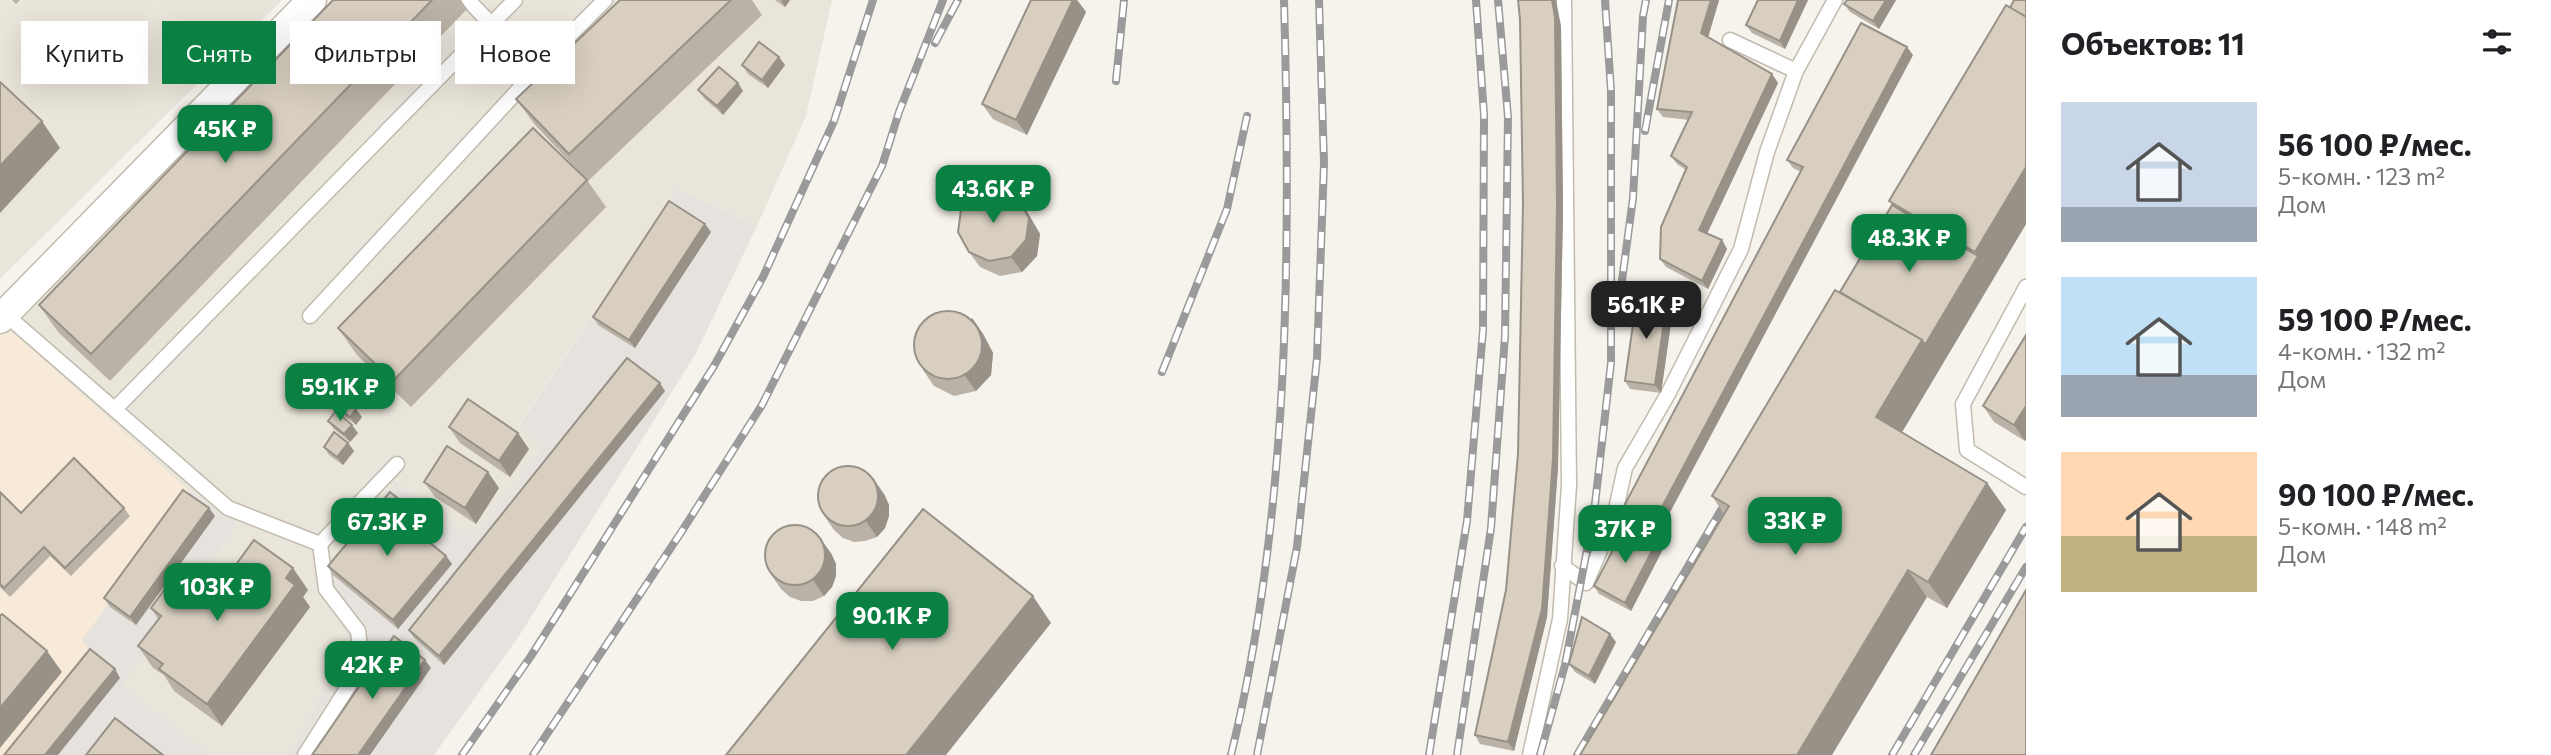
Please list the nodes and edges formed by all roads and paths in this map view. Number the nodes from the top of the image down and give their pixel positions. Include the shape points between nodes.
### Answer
1 (312, 0) edge
2 (468, 0) edge
3 (515, 0) edge
4 (605, 0) edge
5 (1564, 0) edge
6 (1835, 0) edge
7 (488, 21) edge
8 (494, 21) edge
9 (575, 30) edge
10 (1730, 40) dead end
11 (455, 61) edge
12 (1797, 71) junction
13 (524, 84) edge
14 (2026, 288) edge
15 (3, 316) edge
16 (310, 316) dead end
17 (115, 409) junction
18 (397, 464) dead end
19 (2026, 486) edge
20 (320, 544) junction
21 (1562, 566) junction
22 (305, 755) edge
23 (1530, 755) edge

1 - 15 street
2 - 7 lane
3 - 8 lane
4 - 9 lane
5 - 21 lane via 1569,485
6 - 12 lane
10 - 12 lane
11 - 17 lane
12 - 21 lane via 1767,152 1741,248 1668,394 1625,468 1614,518 1586,583
13 - 16 lane
14 - 19 lane via 1963,404 1967,450
15 - 17 lane
17 - 20 lane via 228,508
18 - 20 lane
20 - 22 lane via 326,589 358,631 362,655 353,679
21 - 23 lane via 1560,619

